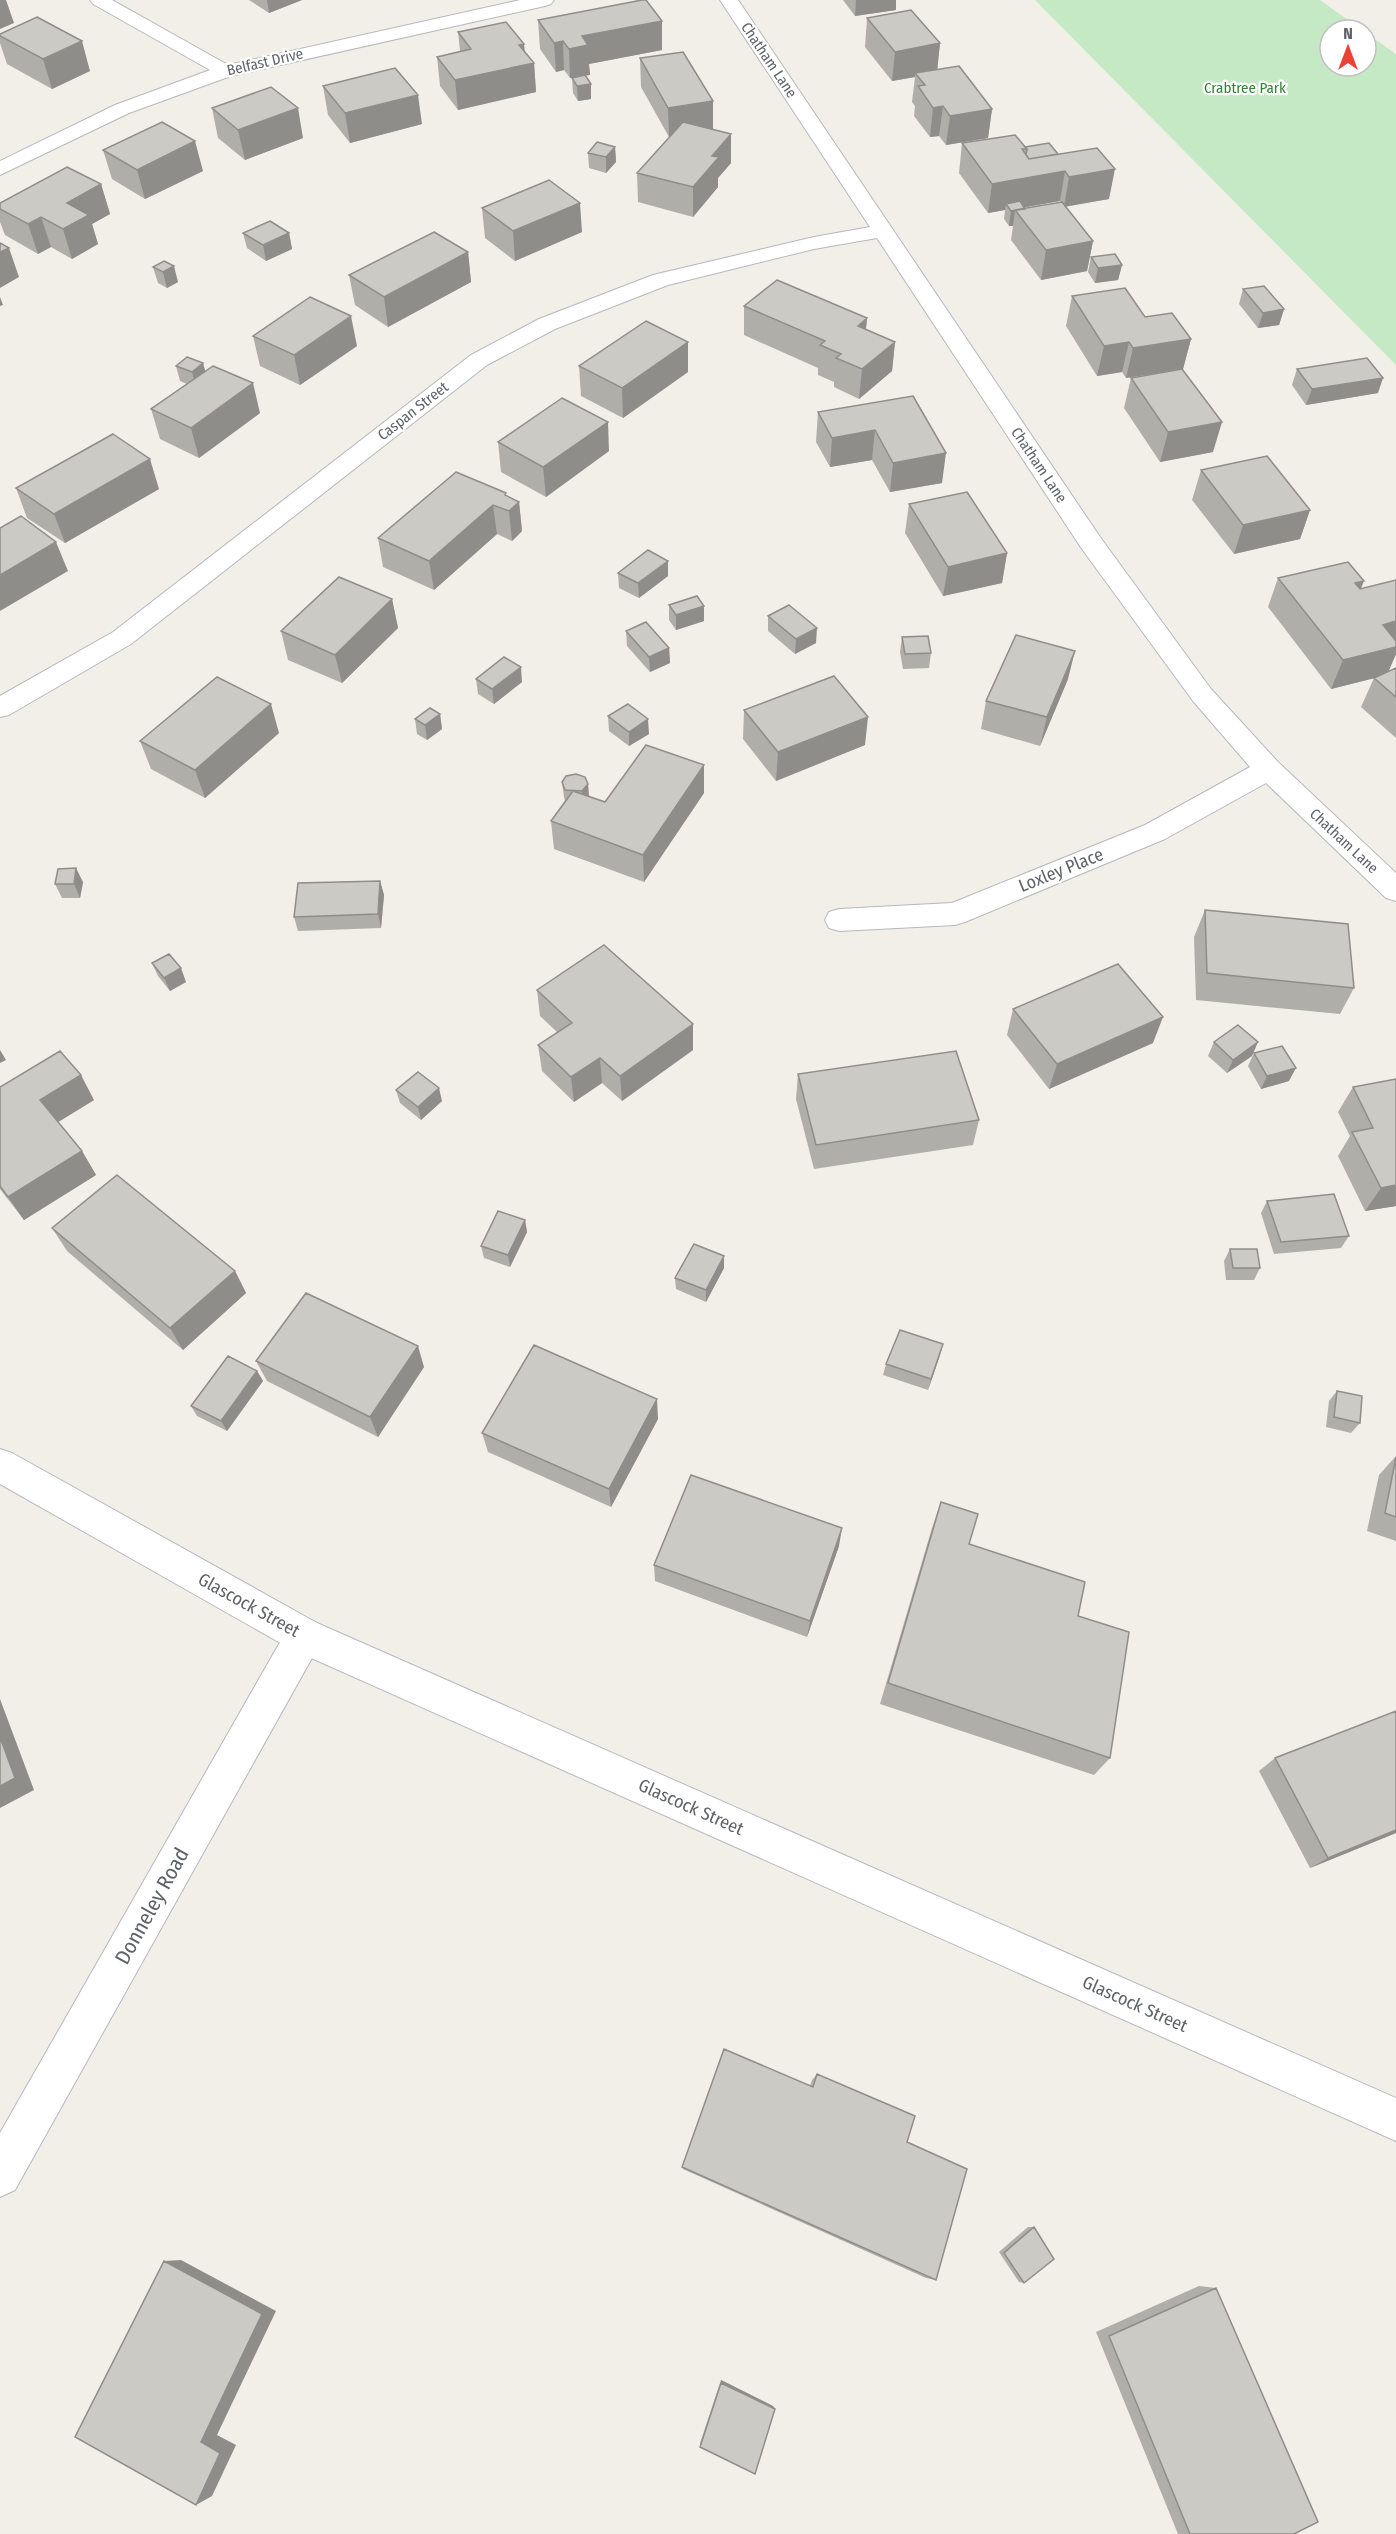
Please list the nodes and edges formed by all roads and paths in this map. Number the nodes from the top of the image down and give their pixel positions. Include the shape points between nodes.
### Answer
1 (99, 0) edge
2 (545, 0) edge
3 (729, 0) edge
4 (225, 70) junction
5 (0, 169) edge
6 (883, 231) junction
7 (0, 708) edge
8 (1268, 769) junction
9 (1396, 890) edge
10 (839, 920) dead end
11 (0, 1465) edge
12 (304, 1636) junction
13 (1396, 2120) edge
14 (0, 2175) edge

1 - 4 street
2 - 4 street, Belfast Drive
3 - 6 street, Chatham Lane
4 - 5 street, Belfast Drive via 122,110
6 - 7 street, Caspan Street via 814,243 661,280 547,324 479,360 122,638
6 - 8 street, Chatham Lane via 1090,543 1202,695
8 - 9 street, Chatham Lane
8 - 10 street, Loxley Place via 1155,832 955,914
11 - 12 street, Glascock Street
12 - 13 street, Glascock Street
12 - 14 street, Donneley Road

